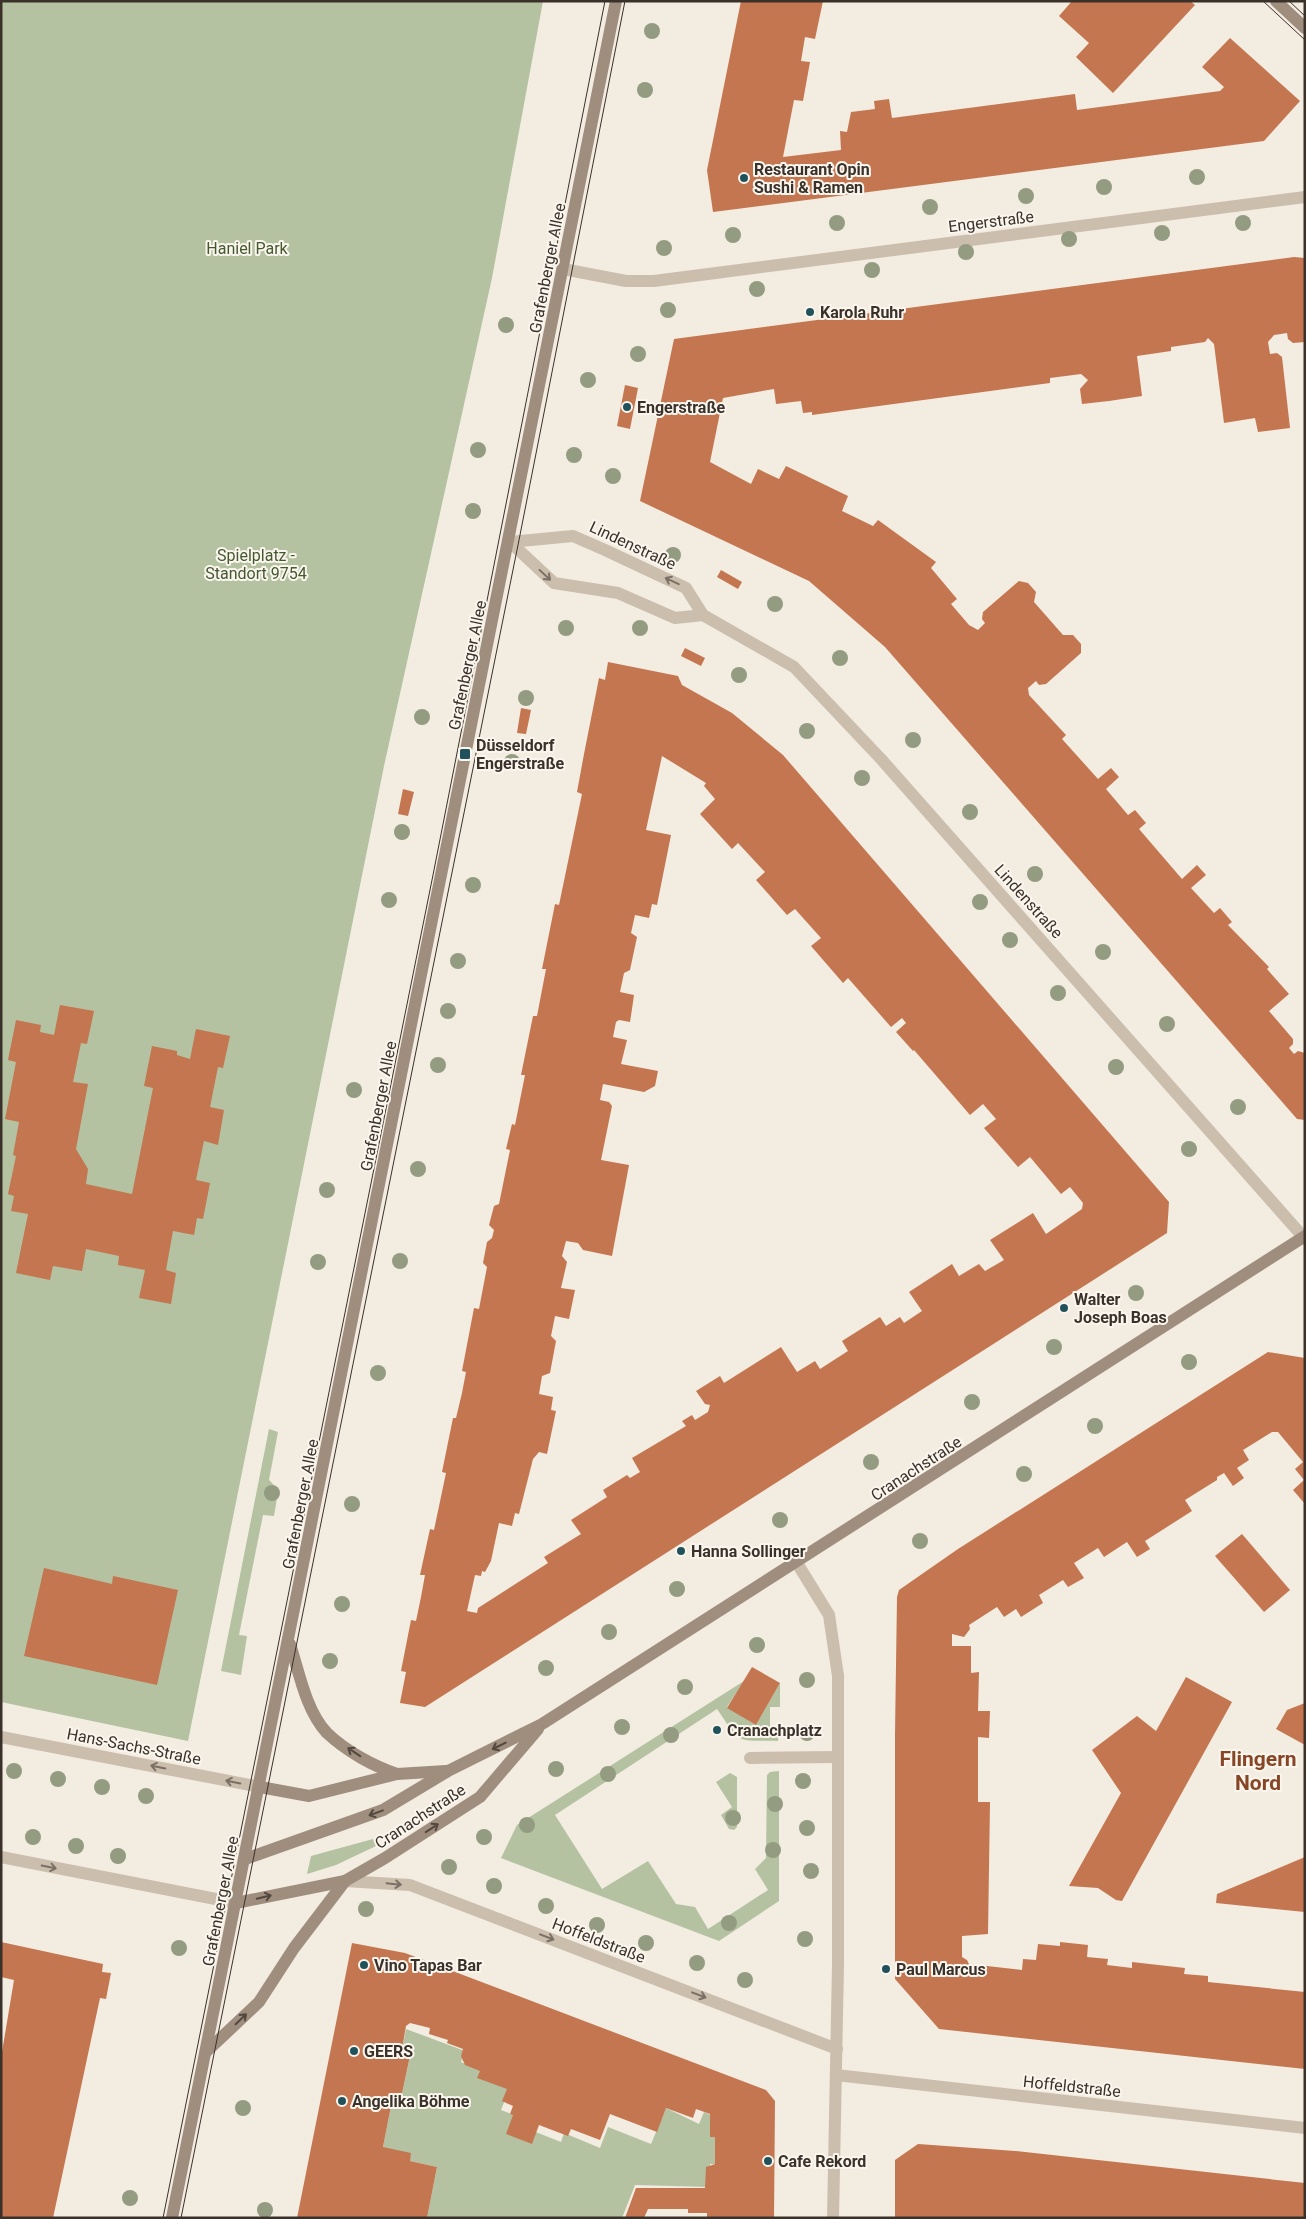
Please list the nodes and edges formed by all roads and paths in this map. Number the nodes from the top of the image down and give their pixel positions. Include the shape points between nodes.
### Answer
1 (616, 1) edge
2 (1276, 1) edge
3 (1305, 28) edge
4 (1305, 197) edge
5 (563, 269) junction
6 (510, 542) junction
7 (703, 615) junction
8 (1304, 1237) edge
9 (797, 1563) junction
10 (290, 1641) junction
11 (542, 1724) junction
12 (1, 1737) edge
13 (837, 1757) junction
14 (750, 1758) dead end
15 (448, 1771) junction
16 (397, 1774) junction
17 (260, 1787) junction
18 (1, 1857) edge
19 (245, 1859) junction
20 (345, 1881) junction
21 (236, 1903) junction
22 (837, 2049) junction
23 (206, 2052) junction
24 (836, 2075) junction
25 (1305, 2128) edge
26 (172, 2218) edge
27 (833, 2218) edge

1 - 5 main road, Grafenberger Allee
2 - 3 main road
4 - 5 street, Engerstraße via 654,281 626,281
5 - 6 main road, Grafenberger Allee
6 -> 7 street via 554,583 618,593 675,618
7 -> 6 street, Lindenstraße via 686,588 573,536
6 - 10 main road, Grafenberger Allee via 450,827
7 - 8 street, Lindenstraße via 794,667 894,774
8 - 9 main road, Cranachstraße
9 - 11 main road, Cranachstraße
9 - 13 street via 829,1615 838,1676
16 -> 10 main road, Cranachstraße via 377,1767 327,1733 314,1713
10 - 17 main road, Grafenberger Allee
11 -> 15 main road, Cranachstraße
20 -> 11 main road, Cranachstraße via 480,1797
17 -> 12 street, Hans-Sachs-Straße
13 - 14 street
13 - 22 street
15 - 16 main road, Cranachstraße
15 -> 19 main road, Cranachstraße via 383,1810
16 - 17 main road, Cranachstraße via 309,1796
17 - 19 main road, Grafenberger Allee
18 -> 21 street
19 - 21 main road, Grafenberger Allee
21 -> 20 main road, Cranachstraße
20 -> 22 street, Hoffeldstraße via 410,1885
23 -> 20 main road, Cranachstraße via 258,2002
21 - 23 main road, Grafenberger Allee
22 - 24 street
23 - 26 main road, Grafenberger Allee
24 - 25 street, Hoffeldstraße
24 - 27 street

